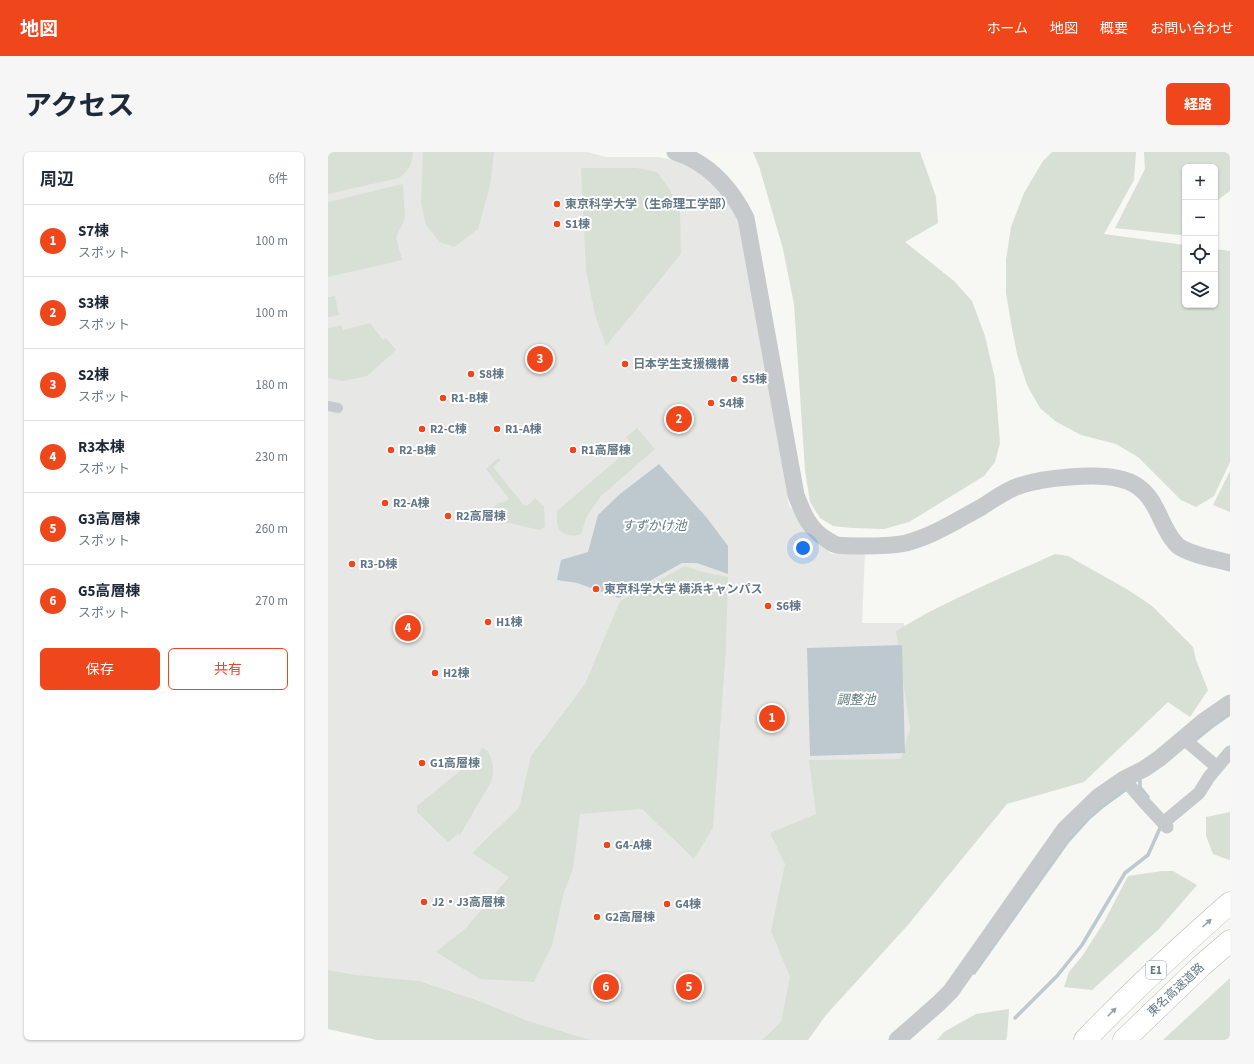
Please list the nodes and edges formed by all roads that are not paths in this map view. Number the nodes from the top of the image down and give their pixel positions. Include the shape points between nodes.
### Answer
1 (675, 152) edge
2 (1230, 563) edge
3 (1230, 703) edge
4 (1184, 739) junction
5 (1230, 752) edge
6 (1217, 767) junction
7 (1124, 779) junction
8 (1230, 903) edge
9 (1230, 941) edge
10 (897, 1040) edge
11 (1085, 1040) edge
12 (1124, 1040) edge

1 - 2 street via 710,170 730,191 746,218 796,495 810,525 821,536 835,545 881,546 906,543 932,534 1022,485 1050,479 1090,476 1115,478 1140,487 1156,508 1170,537 1179,546 1193,553
3 - 4 street
4 - 6 street
4 - 7 street via 1155,762
5 - 6 street
6 - 7 street via 1199,793 1165,825
7 - 10 street via 1098,797 1065,829 951,991
11 -> 8 highway, E1 via 1178,949
9 - 12 highway, 東名高速道路 / E1

